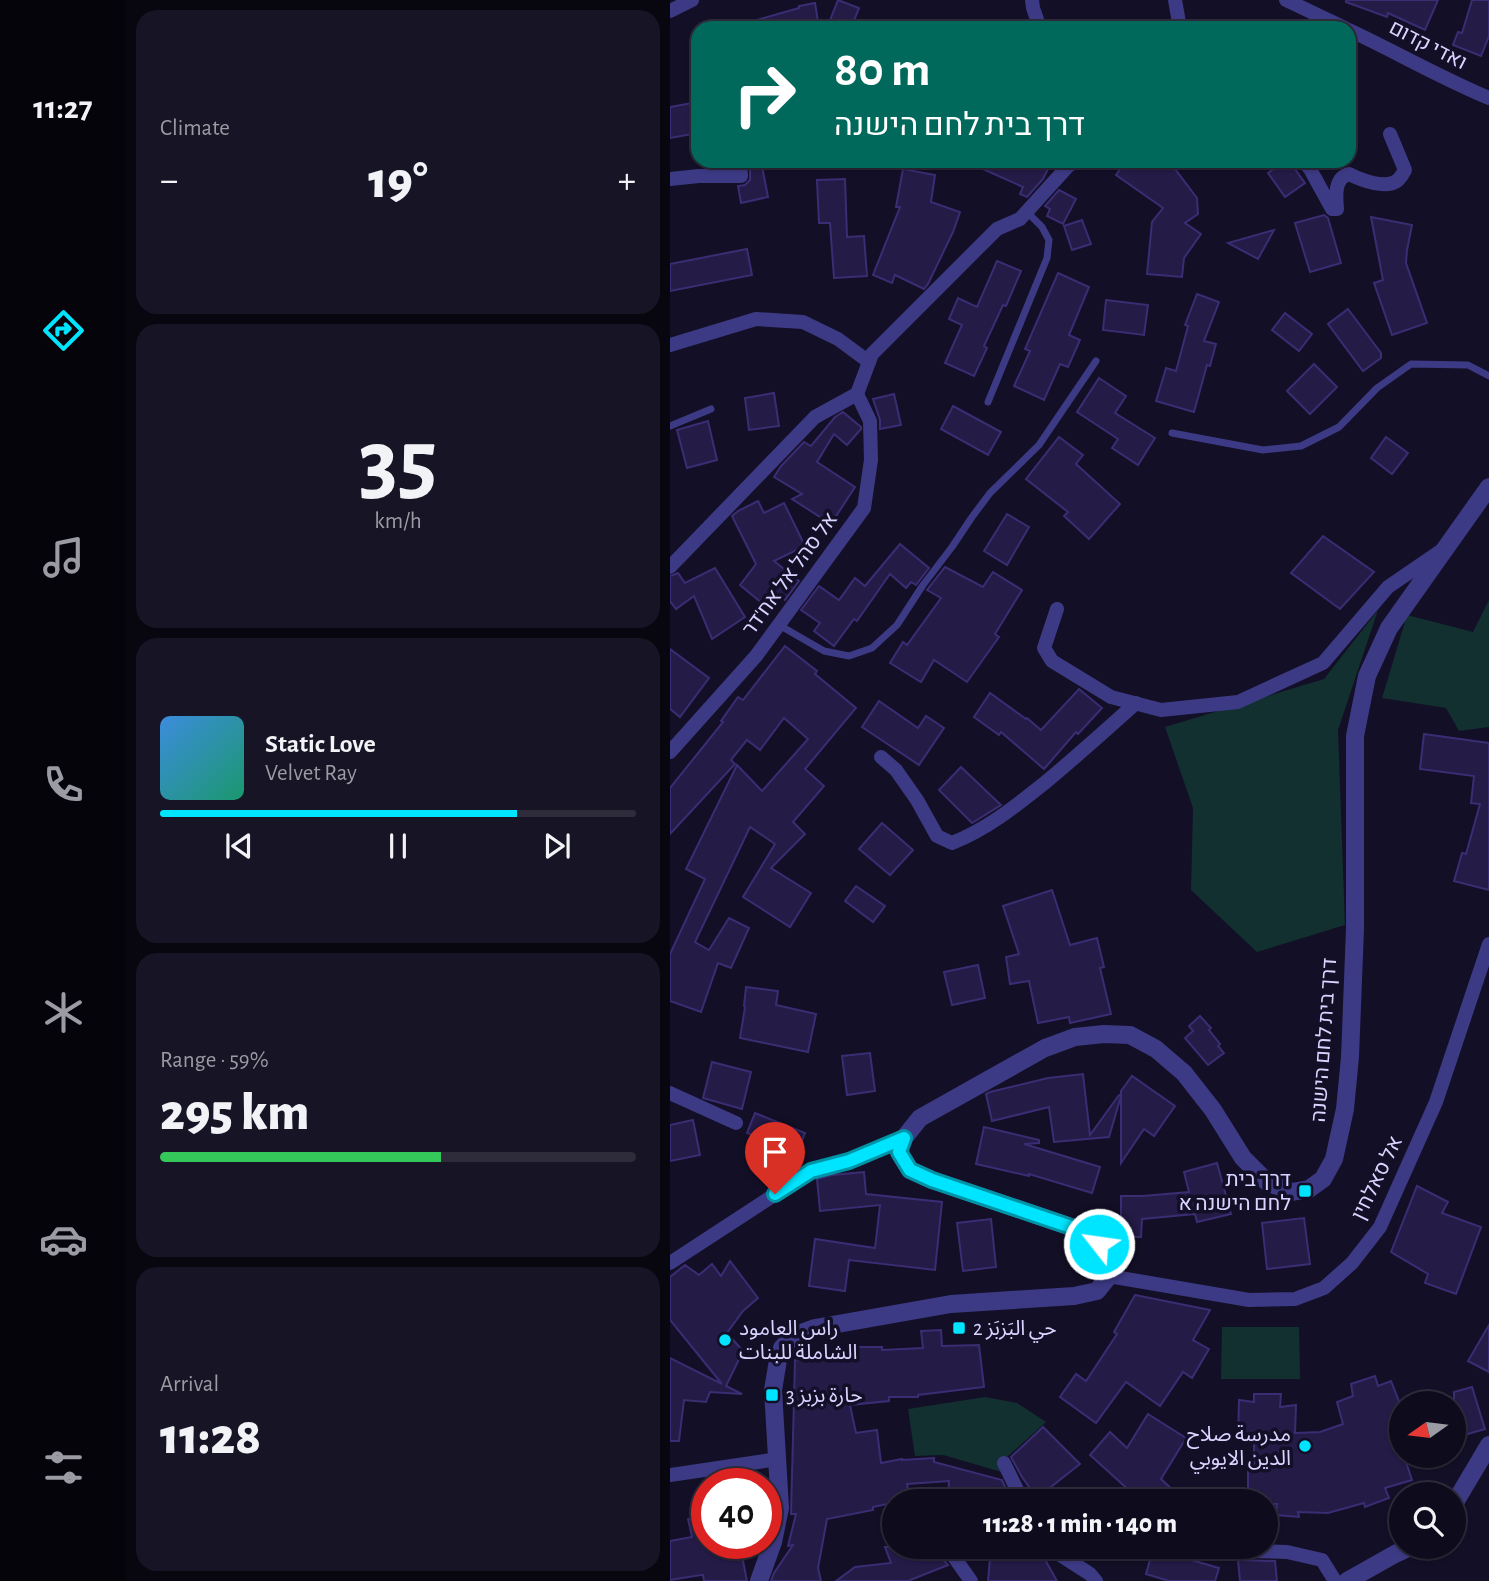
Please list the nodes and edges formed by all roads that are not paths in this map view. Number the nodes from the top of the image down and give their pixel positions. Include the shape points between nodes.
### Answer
1 (692, 0) edge
2 (1032, 0) edge
3 (1175, 0) edge
4 (1286, 0) edge
5 (670, 11) edge
6 (1038, 21) edge
7 (1179, 21) edge
8 (1330, 21) edge
9 (1356, 33) edge
10 (1489, 98) edge
11 (1390, 134) dead end
12 (740, 168) edge
13 (1066, 168) edge
14 (1309, 168) edge
15 (670, 179) edge
16 (1027, 212) junction
17 (670, 345) edge
18 (671, 356) edge
19 (1096, 361) dead end
20 (869, 362) junction
21 (1489, 376) edge
22 (857, 394) junction
23 (988, 402) dead end
24 (711, 409) dead end
25 (670, 426) edge
26 (1172, 433) dead end
27 (1489, 487) edge
28 (1446, 547) junction
29 (670, 567) edge
30 (1057, 609) dead end
31 (778, 625) junction
32 (1136, 704) junction
33 (670, 752) edge
34 (881, 757) dead end
35 (1489, 944) edge
36 (670, 1093) edge
37 (736, 1123) dead end
38 (904, 1138) junction
39 (670, 1263) edge
40 (1109, 1276) junction
41 (1489, 1445) edge
42 (778, 1459) junction
43 (1004, 1463) dead end
44 (670, 1475) edge
45 (1466, 1484) edge
46 (1017, 1489) edge
47 (1278, 1552) edge
48 (1389, 1557) edge
49 (956, 1559) edge
50 (1064, 1559) edge
51 (1093, 1580) edge
52 (759, 1581) edge
53 (970, 1581) edge
54 (1335, 1581) edge
55 (1347, 1581) edge

1 - 5 street
2 - 6 street
3 - 7 street
4 - 8 street, ואדי קדום
9 - 10 street, ואדי קדום
11 - 14 street via 1405,170 1399,179 1390,184 1343,175 1336,193 1337,209 1332,209
12 - 15 street via 741,176
13 - 16 street
16 - 20 street via 997,229
16 - 23 lane via 1049,240 1047,258
17 - 18 lane
17 - 20 street via 756,319 803,322 838,339
19 - 31 lane via 1039,445 990,493 898,625 872,648 849,656 824,651
20 - 22 street
21 - 26 lane via 1468,365 1411,364 1377,388 1338,427 1301,446 1263,450
22 - 29 street via 815,416
22 - 31 street, אל סהל אל אח'דר via 870,421 871,460 864,508
24 - 25 lane
27 - 28 street, דרך בית לחם הישנה
28 - 32 street via 1388,587 1323,663 1238,702 1161,710
28 - 38 street, דרך בית לחם הישנה via 1389,628 1367,677 1357,724 1350,1057 1334,1159 1323,1179 1309,1189 1292,1192 1267,1182 1243,1158 1184,1073 1156,1049 1130,1035 1075,1037 1045,1048 920,1118
30 - 32 street via 1044,648 1052,661 1111,697
31 - 33 street, אל סהל אל אח'דר
32 - 34 street via 1009,812 952,843 937,836 896,770
35 - 40 street, אל סאלחין via 1436,1102 1380,1227 1324,1288 1295,1299 1249,1300
36 - 37 street
38 - 39 street via 811,1171
38 - 40 street via 899,1152 910,1170 1086,1232 1108,1258
40 - 42 street via 1097,1291 1074,1296 951,1304 815,1328 794,1336 782,1348 773,1390
41 - 45 street
42 - 44 street
42 - 52 street via 780,1508
43 - 46 street
47 - 54 street via 1322,1560
48 - 55 street
49 - 53 street
50 - 51 street

